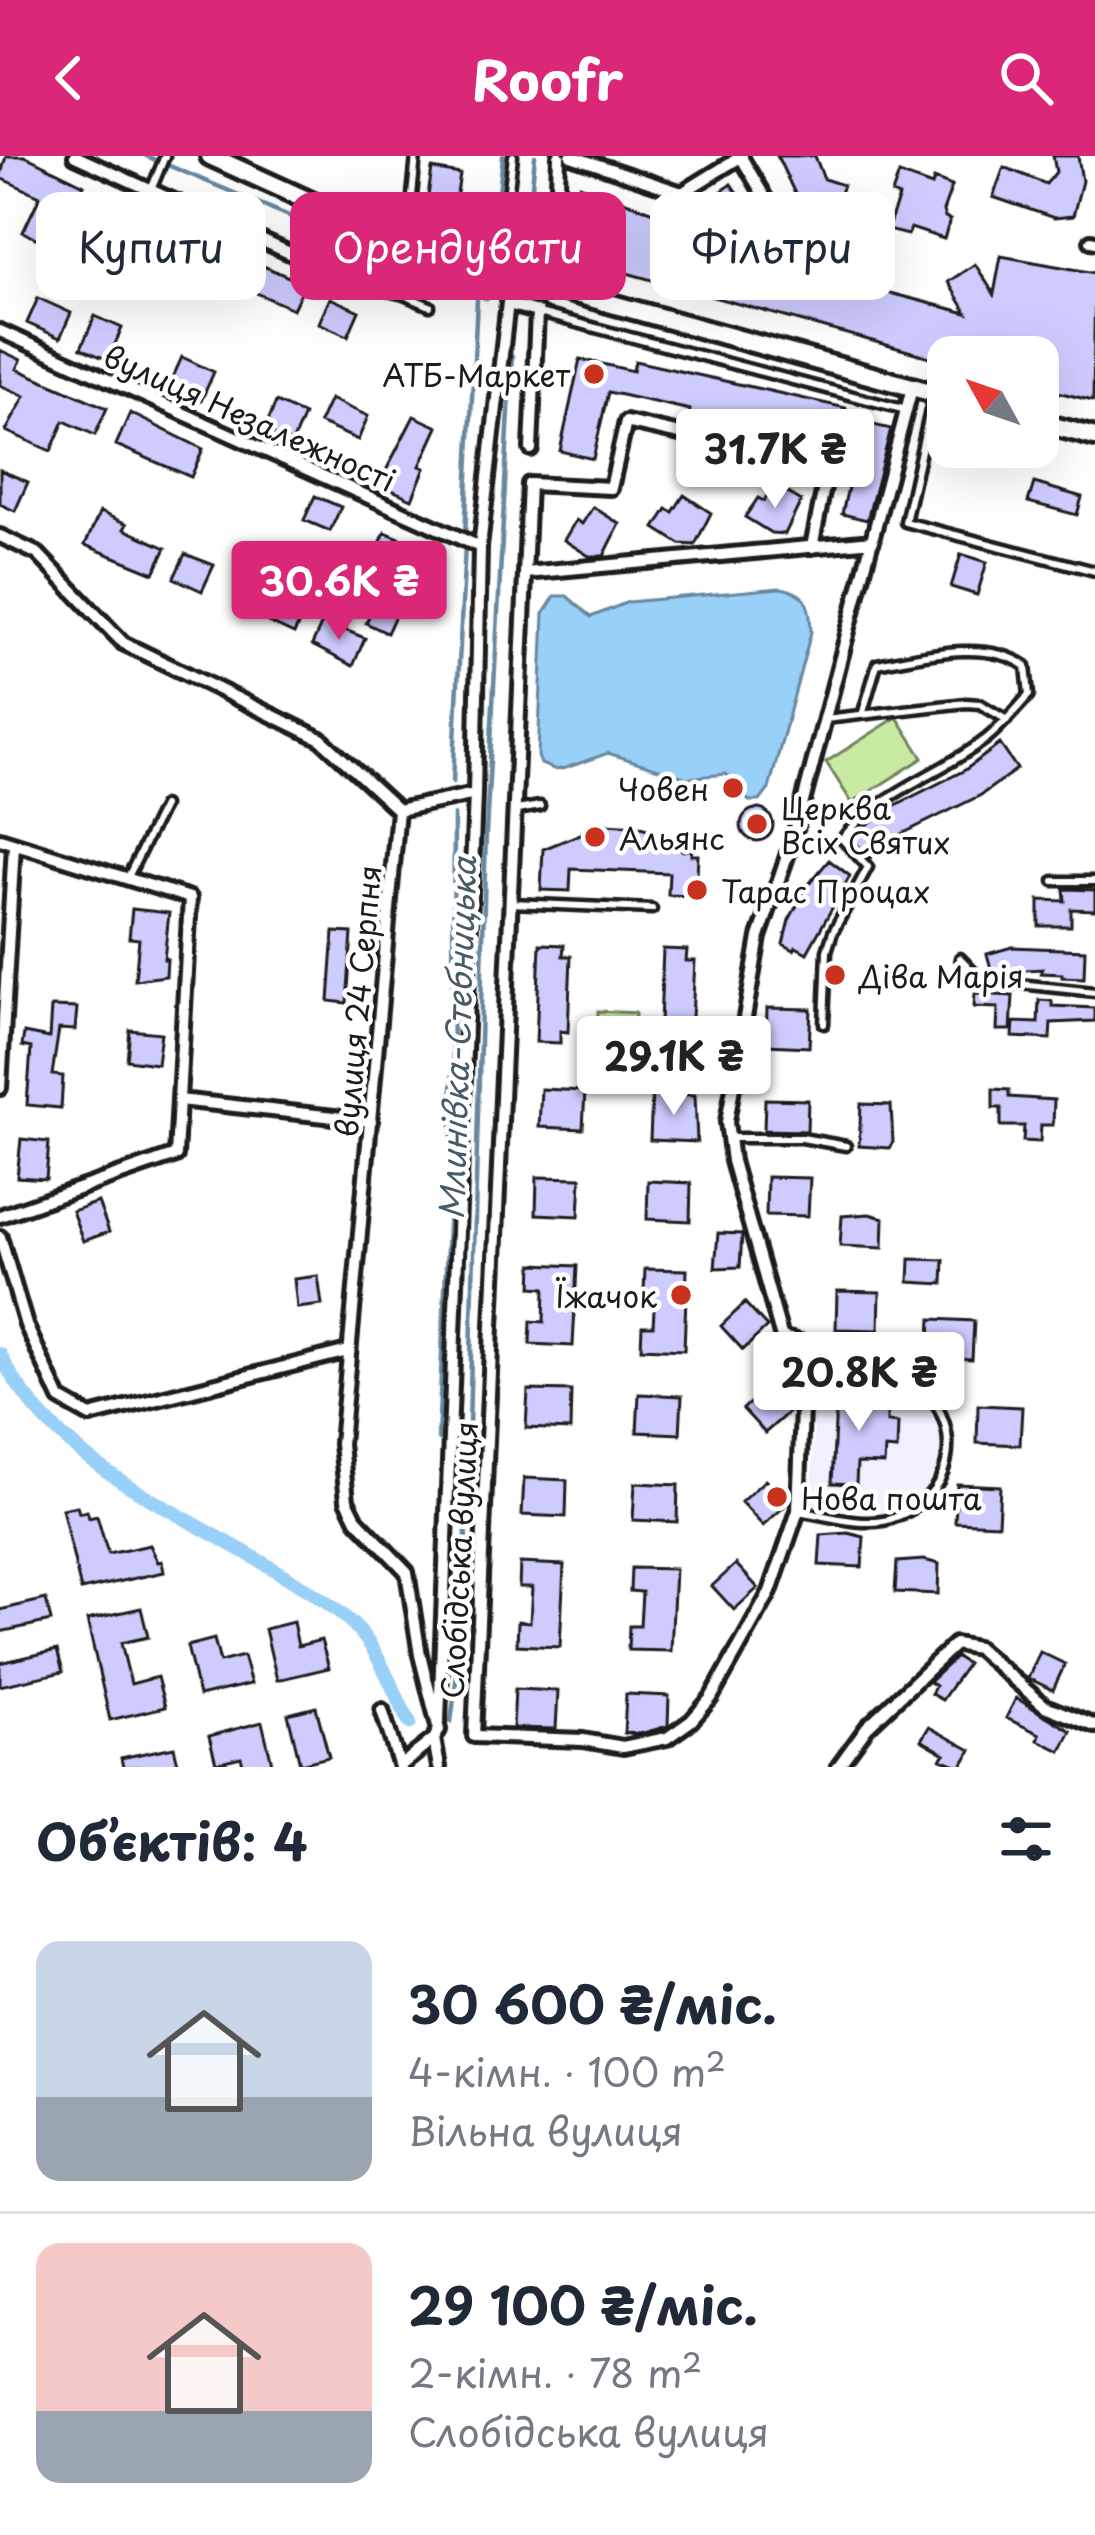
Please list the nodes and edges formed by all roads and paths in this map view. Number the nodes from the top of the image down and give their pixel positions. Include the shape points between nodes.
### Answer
1 (75, 156) edge
2 (165, 156) edge
3 (210, 156) edge
4 (416, 156) edge
5 (513, 156) edge
6 (559, 156) edge
7 (571, 156) edge
8 (741, 156) edge
9 (151, 190) junction
10 (294, 192) edge
11 (413, 192) edge
12 (511, 192) edge
13 (558, 192) edge
14 (762, 192) edge
15 (290, 253) edge
16 (415, 300) edge
17 (508, 300) edge
18 (601, 300) edge
19 (508, 304) junction
20 (430, 307) dead end
21 (537, 312) junction
22 (0, 331) edge
23 (912, 388) junction
24 (927, 392) edge
25 (906, 410) junction
26 (1059, 428) edge
27 (1095, 437) edge
28 (927, 445) edge
29 (531, 449) dead end
30 (0, 536) edge
31 (873, 541) junction
32 (480, 547) junction
33 (812, 547) junction
34 (1095, 571) edge
35 (526, 573) junction
36 (863, 712) junction
37 (825, 718) junction
38 (1007, 720) junction
39 (475, 794) junction
40 (163, 806) dead end
41 (540, 806) dead end
42 (398, 810) junction
43 (514, 810) junction
44 (0, 839) edge
45 (14, 845) junction
46 (127, 879) junction
47 (1054, 881) dead end
48 (1095, 881) edge
49 (511, 903) junction
50 (652, 908) dead end
51 (960, 958) dead end
52 (1095, 992) edge
53 (824, 1024) dead end
54 (0, 1088) edge
55 (179, 1100) junction
56 (371, 1120) junction
57 (729, 1138) junction
58 (846, 1146) dead end
59 (0, 1216) edge
60 (0, 1238) edge
61 (782, 1335) junction
62 (348, 1351) junction
63 (798, 1511) junction
64 (382, 1710) dead end
65 (1095, 1726) edge
66 (436, 1734) junction
67 (400, 1767) edge
68 (439, 1767) edge
69 (838, 1767) edge

1 - 9 street
2 - 9 lane
3 - 10 main road
4 - 11 lane
5 - 12 lane
6 - 13 street
7 - 8 street via 682,193
8 - 14 street
9 - 15 street
16 - 20 lane
17 - 19 street
18 - 23 main road
19 - 21 street
19 - 32 street
21 - 25 lane
21 - 29 street
22 - 32 street, вулиця Незалежності
23 - 24 main road
23 - 25 street, Слобідська вулиця
25 - 31 street, Слобідська вулиця
26 - 27 main road
28 - 34 lane via 905,521
30 - 42 street via 38,554 123,644 321,739
31 - 33 street
31 - 37 street, Слобідська вулиця
32 - 39 street
33 - 35 street
33 - 35 street, Слобідська вулиця via 828,467 626,422 610,488 530,484
35 - 43 street, Слобідська вулиця
36 - 37 lane
36 - 38 lane via 966,703
36 - 38 lane via 877,664 992,653 1026,666 1028,695
37 - 57 street, Слобідська вулиця via 759,937
38 - 53 lane via 859,818 842,839 868,867 827,952
39 - 42 street
39 - 66 street
40 - 46 lane
41 - 43 lane
42 - 56 street, вулиця 24 Серпня
43 - 49 street, Слобідська вулиця
44 - 45 street
45 - 46 street
45 - 54 street
46 - 55 street via 190,898
47 - 48 lane
49 - 50 lane
49 - 63 street, Слобідська вулиця via 475,1736 638,1747 680,1731 744,1644
51 - 52 lane via 981,980
55 - 56 street
55 - 59 street via 176,1155
56 - 62 street, вулиця 24 Серпня
57 - 58 lane
57 - 61 street, Слобідська вулиця
60 - 62 street via 26,1325 60,1399 90,1416
61 - 63 street, Слобідська вулиця via 802,1409
61 - 63 lane via 860,1355 920,1383 948,1422 947,1463 930,1499 887,1521
62 - 66 street, вулиця 24 Серпня via 341,1444 347,1501 407,1572
64 - 67 street
65 - 69 street via 1046,1706 977,1648 955,1644 867,1727
66 - 67 street
66 - 68 street, вулиця 24 Серпня

